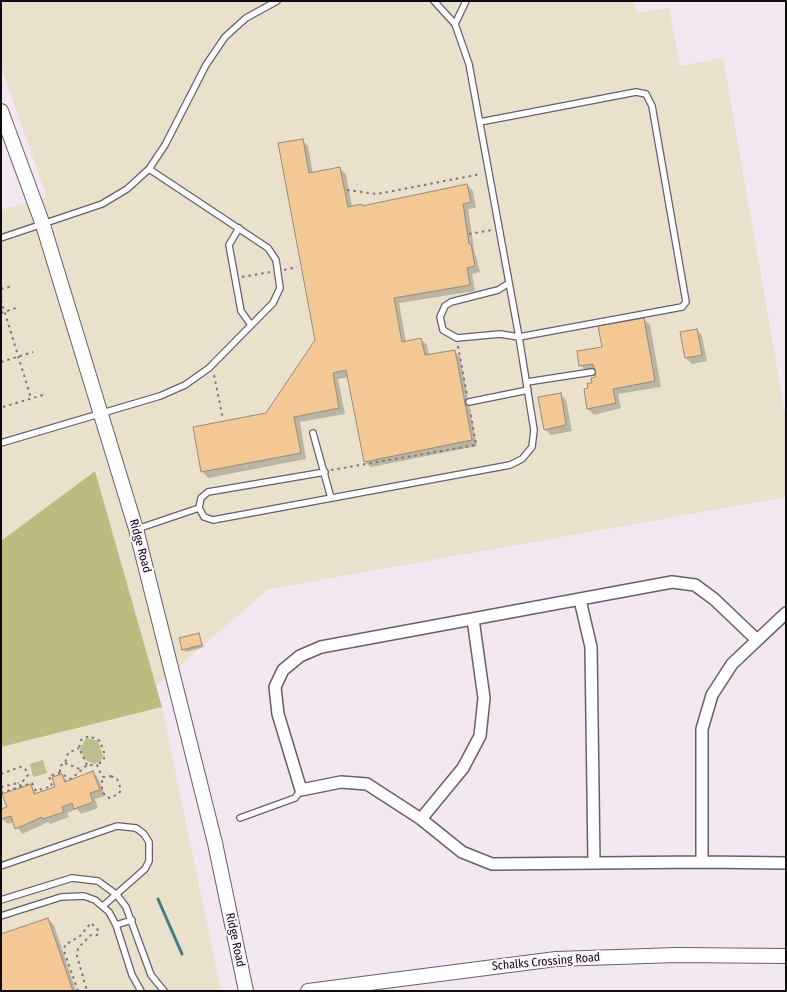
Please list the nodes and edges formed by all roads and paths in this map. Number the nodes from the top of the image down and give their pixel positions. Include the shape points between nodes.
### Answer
1 (277, 1) edge
2 (434, 1) edge
3 (466, 1) edge
4 (455, 24) junction
5 (1, 111) edge
6 (480, 122) junction
7 (148, 169) junction
8 (481, 174) dead end
9 (347, 190) dead end
10 (42, 225) junction
11 (239, 228) junction
12 (500, 229) junction
13 (469, 234) dead end
14 (1, 239) edge
15 (297, 268) dead end
16 (277, 271) junction
17 (235, 278) junction
18 (509, 283) junction
19 (13, 286) dead end
20 (1, 289) edge
21 (1, 300) edge
22 (19, 307) dead end
23 (5, 312) junction
24 (1, 313) edge
25 (251, 325) junction
26 (520, 337) junction
27 (457, 338) junction
28 (33, 352) dead end
29 (19, 356) junction
30 (1, 362) edge
31 (209, 368) junction
32 (592, 372) dead end
33 (527, 382) junction
34 (528, 390) junction
35 (46, 394) dead end
36 (31, 398) junction
37 (469, 402) junction
38 (3, 407) dead end
39 (102, 413) junction
40 (223, 419) dead end
41 (314, 432) dead end
42 (1, 443) edge
43 (325, 472) junction
44 (331, 498) junction
45 (198, 508) junction
46 (136, 529) junction
47 (580, 600) junction
48 (786, 613) edge
49 (473, 620) junction
50 (757, 640) junction
51 (79, 748) junction
52 (65, 763) junction
53 (87, 765) junction
54 (97, 765) junction
55 (82, 770) junction
56 (60, 773) junction
57 (1, 774) edge
58 (102, 777) junction
59 (18, 782) junction
60 (2, 786) edge
61 (21, 786) junction
62 (301, 790) junction
63 (1, 797) edge
64 (240, 818) dead end
65 (421, 819) junction
66 (702, 862) junction
67 (594, 863) junction
68 (786, 863) edge
69 (1, 866) edge
70 (117, 895) junction
71 (1, 900) edge
72 (104, 906) junction
73 (1, 916) edge
74 (132, 920) junction
75 (116, 925) junction
76 (786, 956) edge
77 (78, 991) edge
78 (87, 991) edge
79 (141, 991) edge
80 (164, 991) edge
81 (246, 991) edge
82 (308, 991) edge

1 - 7 lane via 246,18 225,37 206,65 166,146
2 - 4 lane
3 - 4 lane
4 - 6 lane via 469,64
5 - 10 street, Ridge Road
6 - 12 lane
6 - 26 lane via 636,92 646,94 652,106 686,302 682,307
7 - 10 lane via 127,189 102,204
7 - 11 lane
8 - 9 path via 377,194
10 - 14 lane
10 - 39 street, Ridge Road
11 - 16 lane via 268,248 276,260
11 - 17 lane via 230,245
12 - 13 path
12 - 18 lane
15 - 16 path
16 - 17 path
16 - 25 lane via 280,288 273,303
17 - 25 lane via 241,311
18 - 26 lane
18 - 27 lane via 498,290 445,306 440,317 441,325 448,335
19 - 20 path
21 - 23 path
22 - 23 path
23 - 24 path
23 - 29 path
25 - 31 lane
26 - 27 lane via 500,334
26 - 33 lane
27 - 37 path
28 - 29 path
29 - 30 path
29 - 36 path
31 - 39 lane via 169,392
31 - 40 path via 214,373
32 - 33 lane
33 - 34 lane
34 - 37 lane
34 - 44 lane via 534,430 532,447 522,459 510,465
35 - 36 path
36 - 38 path
37 - 43 path via 476,444
39 - 42 lane
39 - 46 street, Ridge Road
41 - 43 lane
43 - 44 lane
43 - 45 lane via 208,492 201,498
44 - 45 lane via 213,520 204,517
45 - 46 lane
46 - 81 street, Ridge Road via 215,843
47 - 49 street
47 - 50 street via 672,582 695,585
47 - 67 street via 591,647
48 - 50 street
49 - 62 street via 321,647 300,656 284,670 275,687 278,714
49 - 65 street via 484,698 480,736 463,768
50 - 66 street via 732,664 712,695 702,729
51 - 52 path via 68,753
51 - 53 path
51 - 54 path via 85,737 100,741 105,755
52 - 55 path
52 - 56 path via 60,766
53 - 54 path
53 - 55 path
54 - 58 path
55 - 56 path via 71,779
56 - 61 path via 49,776 52,786 36,791 32,783
57 - 59 path via 25,768 28,775
58 - 58 path via 102,792 106,796 119,794 121,789 117,779
59 - 60 path
59 - 61 path
61 - 63 path
62 - 64 lane via 295,798
62 - 65 street via 341,782 367,784
65 - 67 street via 462,852 492,864
66 - 67 street
66 - 68 street
69 - 70 lane via 117,826 136,828 149,842 149,861 145,869
70 - 71 lane via 98,882 72,878
70 - 72 lane
70 - 74 lane
72 - 73 lane via 95,900 73,895
72 - 75 lane
74 - 75 lane
74 - 80 lane via 151,974
75 - 79 lane via 132,975
76 - 82 street, Schalks Crossing Road via 556,959
77 - 78 path via 64,951 65,945 80,936 91,923 99,931 98,935 91,935 78,948 77,956

